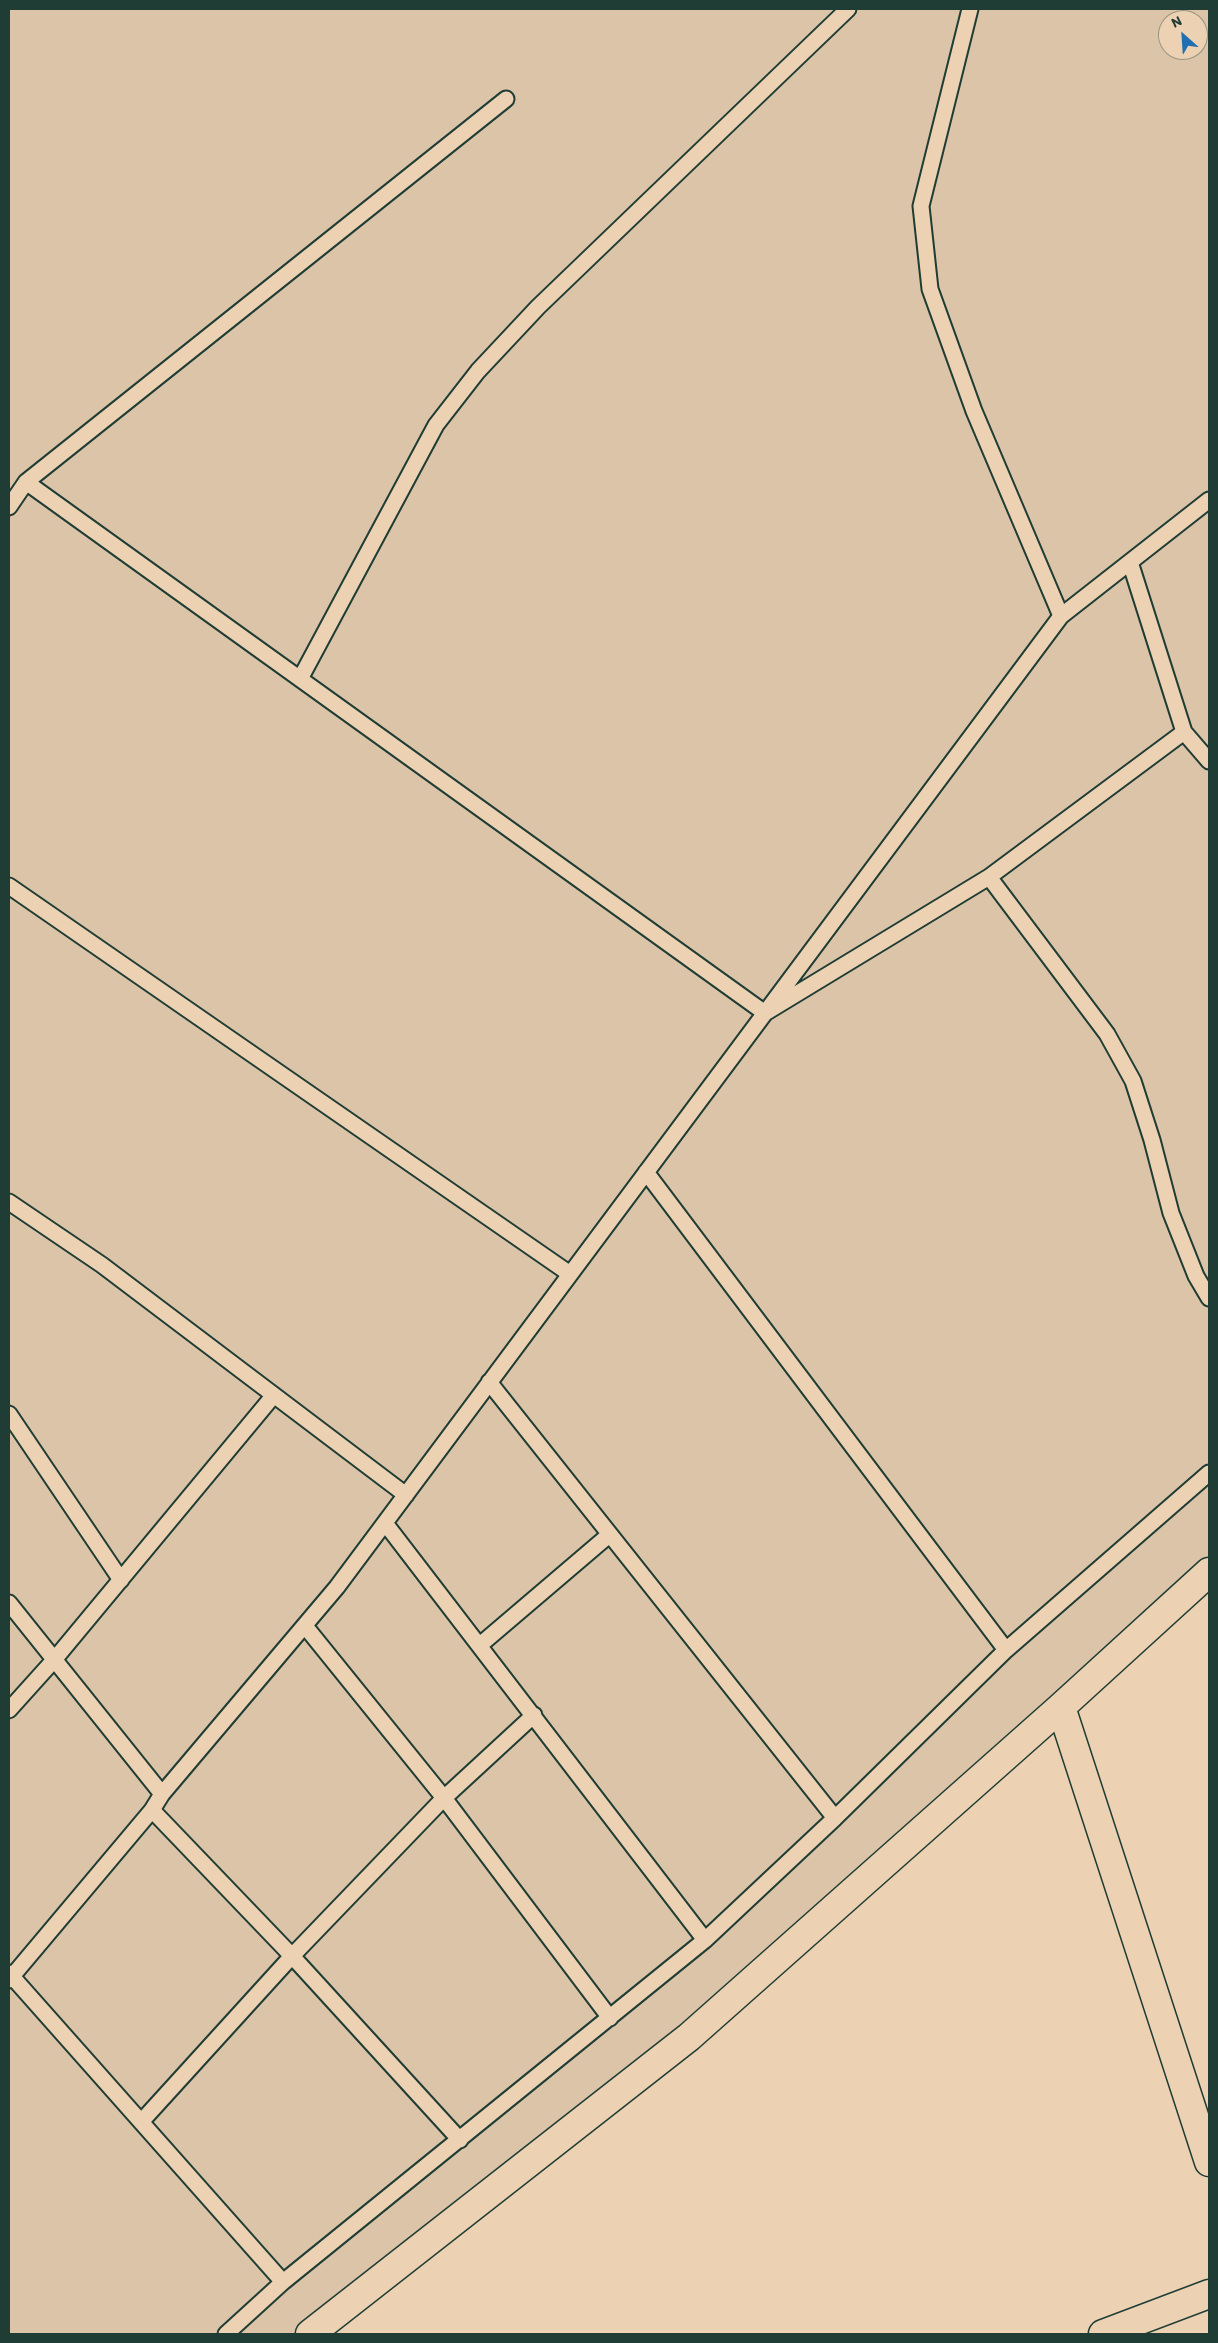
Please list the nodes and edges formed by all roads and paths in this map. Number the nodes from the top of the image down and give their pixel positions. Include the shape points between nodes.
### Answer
1 (848, 9) edge
2 (970, 9) edge
3 (506, 99) dead end
4 (26, 482) junction
5 (1209, 500) edge
6 (9, 507) edge
7 (1130, 562) junction
8 (1062, 616) junction
9 (300, 679) junction
10 (1184, 732) junction
11 (1209, 761) edge
12 (989, 877) junction
13 (9, 886) edge
14 (765, 1013) junction
15 (646, 1172) junction
16 (9, 1202) edge
17 (570, 1274) junction
18 (1209, 1298) edge
19 (489, 1382) junction
20 (274, 1395) junction
21 (9, 1414) edge
22 (1209, 1473) edge
23 (406, 1495) junction
24 (385, 1523) junction
25 (609, 1535) junction
26 (1209, 1572) edge
27 (121, 1580) junction
28 (9, 1603) edge
29 (305, 1626) junction
30 (480, 1645) junction
31 (1006, 1650) junction
32 (54, 1660) junction
33 (1061, 1707) junction
34 (9, 1710) edge
35 (534, 1715) junction
36 (162, 1794) junction
37 (444, 1798) junction
38 (152, 1810) junction
39 (835, 1818) junction
40 (705, 1940) junction
41 (292, 1956) junction
42 (10, 1977) edge
43 (610, 2018) junction
44 (141, 2122) junction
45 (460, 2140) junction
46 (1209, 2162) edge
47 (283, 2282) junction
48 (1209, 2294) edge
49 (226, 2334) edge
50 (310, 2334) edge
51 (1103, 2334) edge

1 - 9 lane via 545,300 478,371 436,425
2 - 8 lane via 921,206 930,289 974,411
3 - 4 lane
4 - 6 lane
4 - 9 lane
5 - 7 lane
7 - 8 lane
7 - 10 lane
8 - 14 lane
9 - 14 lane
10 - 11 lane
10 - 12 lane
12 - 14 lane
12 - 18 lane via 1107,1034 1133,1080 1171,1213 1196,1276
13 - 17 lane
14 - 15 lane
15 - 17 lane
15 - 31 lane
16 - 20 lane via 102,1265
17 - 19 lane
19 - 23 lane
19 - 25 lane
20 - 23 lane
20 - 27 lane
21 - 27 lane
22 - 31 lane
23 - 24 lane
24 - 29 lane
24 - 30 lane
25 - 30 lane
25 - 39 lane
26 - 33 street
27 - 32 lane
28 - 32 lane
29 - 36 lane
29 - 37 lane
30 - 35 lane
31 - 39 lane
32 - 34 lane
32 - 36 lane
33 - 46 street
33 - 50 street via 689,2036
35 - 37 lane
35 - 40 lane
36 - 38 lane
37 - 41 lane
37 - 43 lane
38 - 41 lane
38 - 42 lane
39 - 40 lane
40 - 43 lane
41 - 44 lane
41 - 45 lane
42 - 44 lane
43 - 45 lane
44 - 47 lane
45 - 47 lane
47 - 49 lane
48 - 51 street

